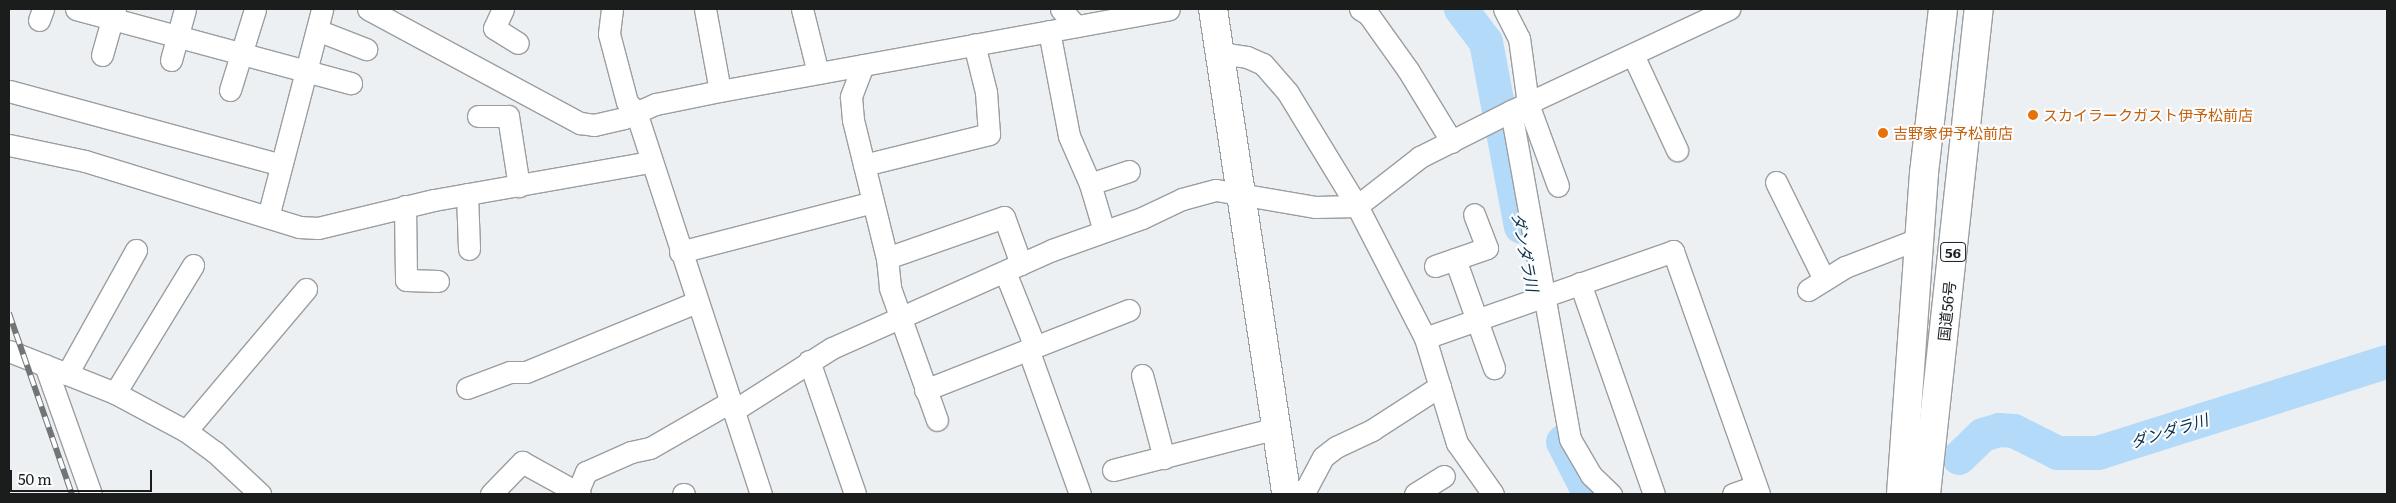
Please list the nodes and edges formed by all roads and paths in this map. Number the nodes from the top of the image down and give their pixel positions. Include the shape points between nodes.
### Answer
1 (76, 9) edge
2 (185, 9) edge
3 (255, 9) edge
4 (322, 9) edge
5 (368, 9) edge
6 (504, 9) edge
7 (612, 9) edge
8 (705, 9) edge
9 (802, 9) edge
10 (1061, 9) edge
11 (1169, 9) edge
12 (1213, 9) edge
13 (1360, 9) edge
14 (1504, 9) edge
15 (1943, 9) edge
16 (1979, 9) edge
17 (1719, 11) edge
18 (1131, 12) edge
19 (114, 14) edge
20 (1076, 26) junction
21 (317, 30) junction
22 (1049, 31) junction
23 (178, 35) junction
24 (518, 43) dead end
25 (974, 44) junction
26 (366, 49) dead end
27 (243, 52) junction
28 (1219, 53) junction
29 (102, 55) dead end
30 (1633, 55) junction
31 (171, 60) dead end
32 (863, 64) junction
33 (306, 69) junction
34 (818, 73) junction
35 (351, 84) dead end
36 (230, 90) dead end
37 (9, 91) edge
38 (720, 91) junction
39 (1519, 107) junction
40 (636, 112) junction
41 (478, 116) dead end
42 (1452, 142) junction
43 (9, 145) edge
44 (1677, 150) dead end
45 (650, 162) junction
46 (281, 165) junction
47 (864, 165) junction
48 (1129, 171) dead end
49 (1776, 182) dead end
50 (1090, 184) junction
51 (519, 186) junction
52 (1558, 186) dead end
53 (467, 194) junction
54 (1240, 196) junction
55 (873, 202) junction
56 (405, 206) junction
57 (1357, 206) junction
58 (1474, 214) dead end
59 (268, 217) junction
60 (1104, 231) junction
61 (1920, 238) junction
62 (469, 248) dead end
63 (136, 250) dead end
64 (680, 252) junction
65 (887, 258) junction
66 (1455, 259) junction
67 (193, 265) dead end
68 (1435, 266) dead end
69 (1013, 268) junction
70 (438, 281) dead end
71 (1580, 283) junction
72 (306, 289) dead end
73 (1544, 296) junction
74 (697, 302) junction
75 (1128, 310) dead end
76 (899, 318) junction
77 (1477, 319) junction
78 (1424, 338) junction
79 (1031, 348) junction
80 (9, 351) edge
81 (809, 361) junction
82 (45, 365) junction
83 (1494, 368) dead end
84 (67, 374) junction
85 (1143, 375) dead end
86 (1440, 386) junction
87 (467, 388) dead end
88 (925, 390) junction
89 (115, 393) junction
90 (732, 407) junction
91 (937, 420) dead end
92 (1276, 428) junction
93 (186, 431) junction
94 (1164, 458) junction
95 (1113, 470) dead end
96 (1444, 476) dead end
97 (1758, 490) edge
98 (753, 491) edge
99 (571, 492) edge
100 (1073, 492) edge
101 (91, 494) edge
102 (260, 494) edge
103 (491, 494) edge
104 (855, 494) edge
105 (1286, 494) edge
106 (1298, 494) edge
107 (1414, 494) edge
108 (1493, 494) edge
109 (1611, 494) edge
110 (1654, 494) edge
111 (1733, 494) edge
112 (1901, 494) edge
113 (1926, 494) edge

1 - 19 street
2 - 23 street
3 - 27 street
4 - 21 street
5 - 40 street via 580,123 609,122
6 - 24 street via 494,28
7 - 40 street via 609,34 627,102
8 - 38 street
9 - 34 street
10 - 20 street
11 - 18 street
12 - 28 main road
13 - 42 street via 1368,14 1408,70
14 - 39 street via 1519,38
15 - 61 main road, 国道56号 / 56 via 1924,173
16 - 113 main road, 国道56号 / 56
17 - 30 street
18 - 20 street
19 - 23 street
19 - 29 street
20 - 22 street
21 - 26 street
21 - 33 street
22 - 25 street
22 - 50 street via 1069,136
23 - 27 street
23 - 31 street
25 - 32 street
25 - 47 street via 986,92 989,134
27 - 33 street
27 - 36 street
28 - 54 main road
28 - 57 street via 1247,57 1263,64 1277,77
30 - 39 street
30 - 44 street
32 - 34 street
32 - 47 street via 852,97 853,120
33 - 35 street
33 - 46 street
34 - 38 street
37 - 46 street
38 - 40 street via 656,104
39 - 42 street
39 - 52 street
39 - 73 street
40 - 45 street
41 - 51 street via 508,116
42 - 57 street via 1420,157
43 - 59 street via 85,161
45 - 51 street
45 - 64 street
46 - 59 street
47 - 55 street
48 - 50 street
49 - 61 street via 1816,284
50 - 60 street
51 - 53 street
53 - 56 street
53 - 62 street
54 - 57 street via 1314,208
54 - 60 street via 1216,190 1202,193
54 - 92 main road
55 - 64 street
55 - 65 street
56 - 59 street via 318,228 299,227
56 - 70 street via 406,280
57 - 78 street
58 - 66 street via 1487,248
60 - 69 street
61 - 112 main road, 国道56号 / 56
63 - 84 street
64 - 74 street
65 - 69 street via 1004,217
65 - 76 street via 890,288
66 - 68 street
66 - 77 street
67 - 89 street
69 - 76 street
69 - 79 street
71 - 73 street
71 - 97 street via 1673,251
71 - 110 street
72 - 93 street
73 - 77 street
73 - 109 street via 1570,439 1591,475
74 - 87 street via 526,372 510,372
74 - 90 street
75 - 79 street
76 - 81 street
76 - 88 street
77 - 78 street
77 - 83 street
78 - 86 street
79 - 88 street
79 - 100 street
80 - 82 street
81 - 90 street
81 - 104 street
82 - 84 street
82 - 101 street
84 - 89 street
85 - 94 street
86 - 106 street via 1372,430 1336,447 1323,457 1306,489
86 - 108 street via 1457,443
88 - 91 street
89 - 93 street
90 - 98 street
90 - 99 street via 650,448 631,452 586,472
92 - 94 street
92 - 105 main road
93 - 102 street
94 - 95 street
96 - 107 street
97 - 111 street
99 - 103 street via 522,462

